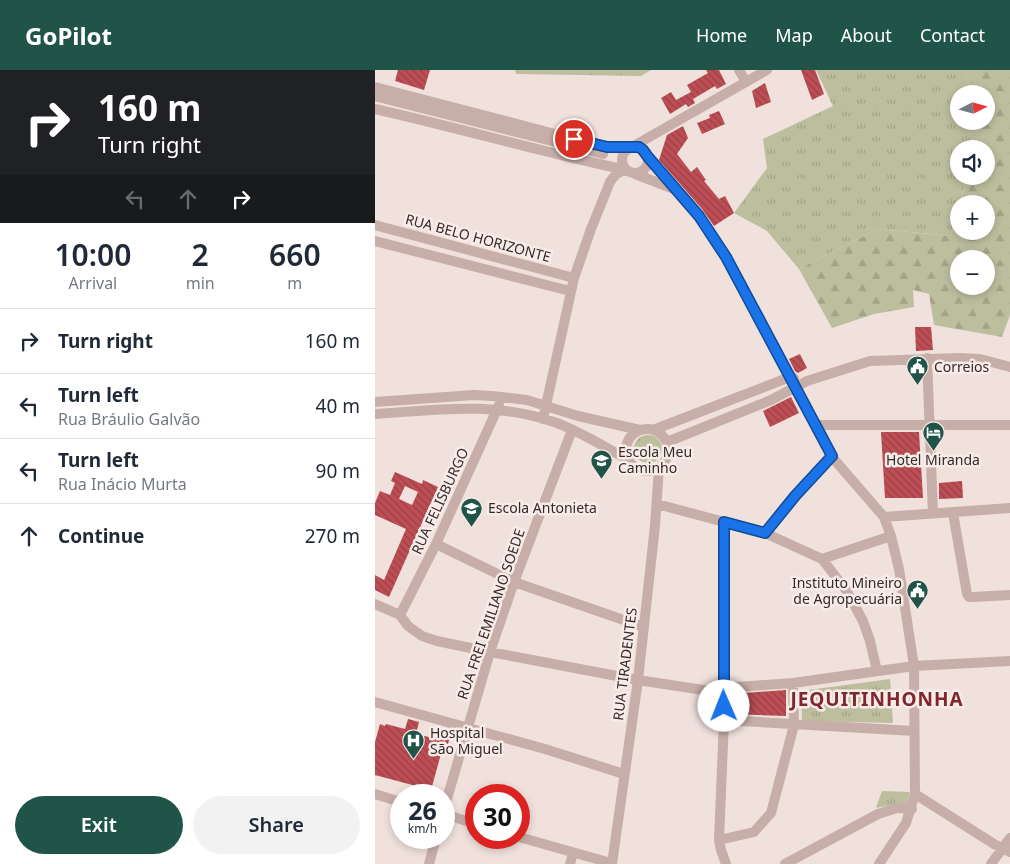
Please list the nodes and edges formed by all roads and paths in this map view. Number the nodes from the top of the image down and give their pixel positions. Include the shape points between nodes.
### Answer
1 (739, 70) edge
2 (767, 70) edge
3 (746, 82) junction
4 (375, 88) edge
5 (407, 96) junction
6 (375, 98) edge
7 (375, 109) edge
8 (402, 115) junction
9 (481, 115) junction
10 (477, 133) junction
11 (557, 134) junction
12 (630, 148) junction
13 (551, 154) junction
14 (602, 156) dead end
15 (648, 157) junction
16 (631, 172) junction
17 (675, 190) junction
18 (375, 225) edge
19 (375, 241) edge
20 (574, 278) junction
21 (570, 292) junction
22 (927, 358) junction
23 (1010, 367) edge
24 (789, 377) junction
25 (807, 381) junction
26 (795, 387) junction
27 (501, 397) junction
28 (375, 402) edge
29 (546, 406) junction
30 (498, 409) junction
31 (375, 414) edge
32 (543, 419) junction
33 (817, 425) junction
34 (930, 425) junction
35 (1010, 425) edge
36 (572, 430) junction
37 (640, 430) junction
38 (653, 430) junction
39 (667, 442) junction
40 (832, 456) junction
41 (629, 460) junction
42 (659, 468) junction
43 (657, 504) junction
44 (1010, 508) edge
45 (953, 513) junction
46 (933, 514) junction
47 (884, 517) junction
48 (724, 522) junction
49 (765, 533) junction
50 (891, 536) junction
51 (436, 544) junction
52 (822, 559) junction
53 (514, 582) junction
54 (1010, 595) edge
55 (375, 604) edge
56 (400, 616) junction
57 (644, 628) junction
58 (490, 652) junction
59 (1010, 661) edge
60 (913, 666) junction
61 (877, 671) junction
62 (638, 680) junction
63 (793, 683) junction
64 (723, 690) junction
65 (375, 702) edge
66 (724, 720) junction
67 (795, 725) junction
68 (467, 728) junction
69 (914, 731) junction
70 (623, 774) junction
71 (451, 784) edge
72 (375, 794) edge
73 (915, 794) junction
74 (390, 799) edge
75 (912, 809) junction
76 (1010, 838) edge
77 (530, 840) edge
78 (719, 840) junction
79 (433, 849) edge
80 (1006, 850) edge
81 (573, 853) junction
82 (429, 864) edge
83 (570, 864) edge
84 (611, 864) edge
85 (726, 864) edge
86 (788, 864) edge
87 (879, 864) edge
88 (991, 864) edge

1 - 3 street
2 - 3 street
3 - 12 street
4 - 5 street
5 - 8 street
5 - 9 street
6 - 14 street
7 - 8 street
8 - 10 street
9 - 10 street
9 - 11 street
10 - 13 street
11 - 12 street via 607,147
11 - 13 street
12 - 15 street via 639,147
12 - 16 street via 623,153 621,162
13 - 16 street
15 - 16 street via 647,166 640,173
15 - 17 street
16 - 17 street
16 - 20 street via 620,172 610,182
17 - 24 street via 699,216 726,257
18 - 20 street, RUA BELO HORIZONTE
19 - 21 street, RUA BELO HORIZONTE
20 - 21 street
21 - 29 street
22 - 23 street via 980,359
22 - 25 street via 870,361
22 - 34 street
24 - 25 street
24 - 26 street
24 - 38 street
25 - 26 street
26 - 33 street
26 - 39 street
27 - 28 street via 474,395
27 - 29 street
27 - 30 street, RUA FELISBURGO
29 - 32 street
29 - 37 street
30 - 31 street via 461,408
30 - 32 street
30 - 51 street, RUA FELISBURGO
32 - 36 street
33 - 34 street
33 - 40 street
34 - 35 street
34 - 46 street
36 - 41 street
36 - 53 street, RUA FREI EMILIANO SOEDE
37 - 38 street
37 - 41 street via 627,446
38 - 39 street
39 - 42 street via 667,456
40 - 47 street
40 - 49 street
41 - 42 street via 633,466 646,471
42 - 43 street, RUA TIRADENTES
43 - 48 street
43 - 57 street, RUA TIRADENTES
44 - 45 street
45 - 46 street
45 - 54 street via 967,594 973,597
46 - 47 street
47 - 50 street
48 - 49 street
48 - 64 street
49 - 52 street
50 - 52 street
50 - 60 street
51 - 53 street
51 - 56 street, RUA FELISBURGO
52 - 61 street via 846,590 863,621
53 - 57 street
53 - 58 street, RUA FREI EMILIANO SOEDE
55 - 56 street
56 - 58 street via 421,636
57 - 62 street, RUA TIRADENTES
58 - 62 street
58 - 68 street, RUA FREI EMILIANO SOEDE
59 - 60 street
60 - 61 street
60 - 69 street
61 - 63 street
62 - 64 street
62 - 70 street, RUA TIRADENTES
63 - 64 street
63 - 67 street
64 - 66 street
65 - 68 street
66 - 67 street
66 - 78 street
67 - 69 street
67 - 78 street via 771,813 754,832
68 - 70 street
68 - 71 street, RUA FREI EMILIANO SOEDE
69 - 73 street
70 - 84 street, RUA TIRADENTES
72 - 74 street
73 - 75 street
73 - 80 street
75 - 86 street via 897,808 878,814
75 - 87 street via 907,823
76 - 80 street
77 - 81 street
78 - 85 street
79 - 82 street
80 - 88 street
81 - 83 street
81 - 84 street

